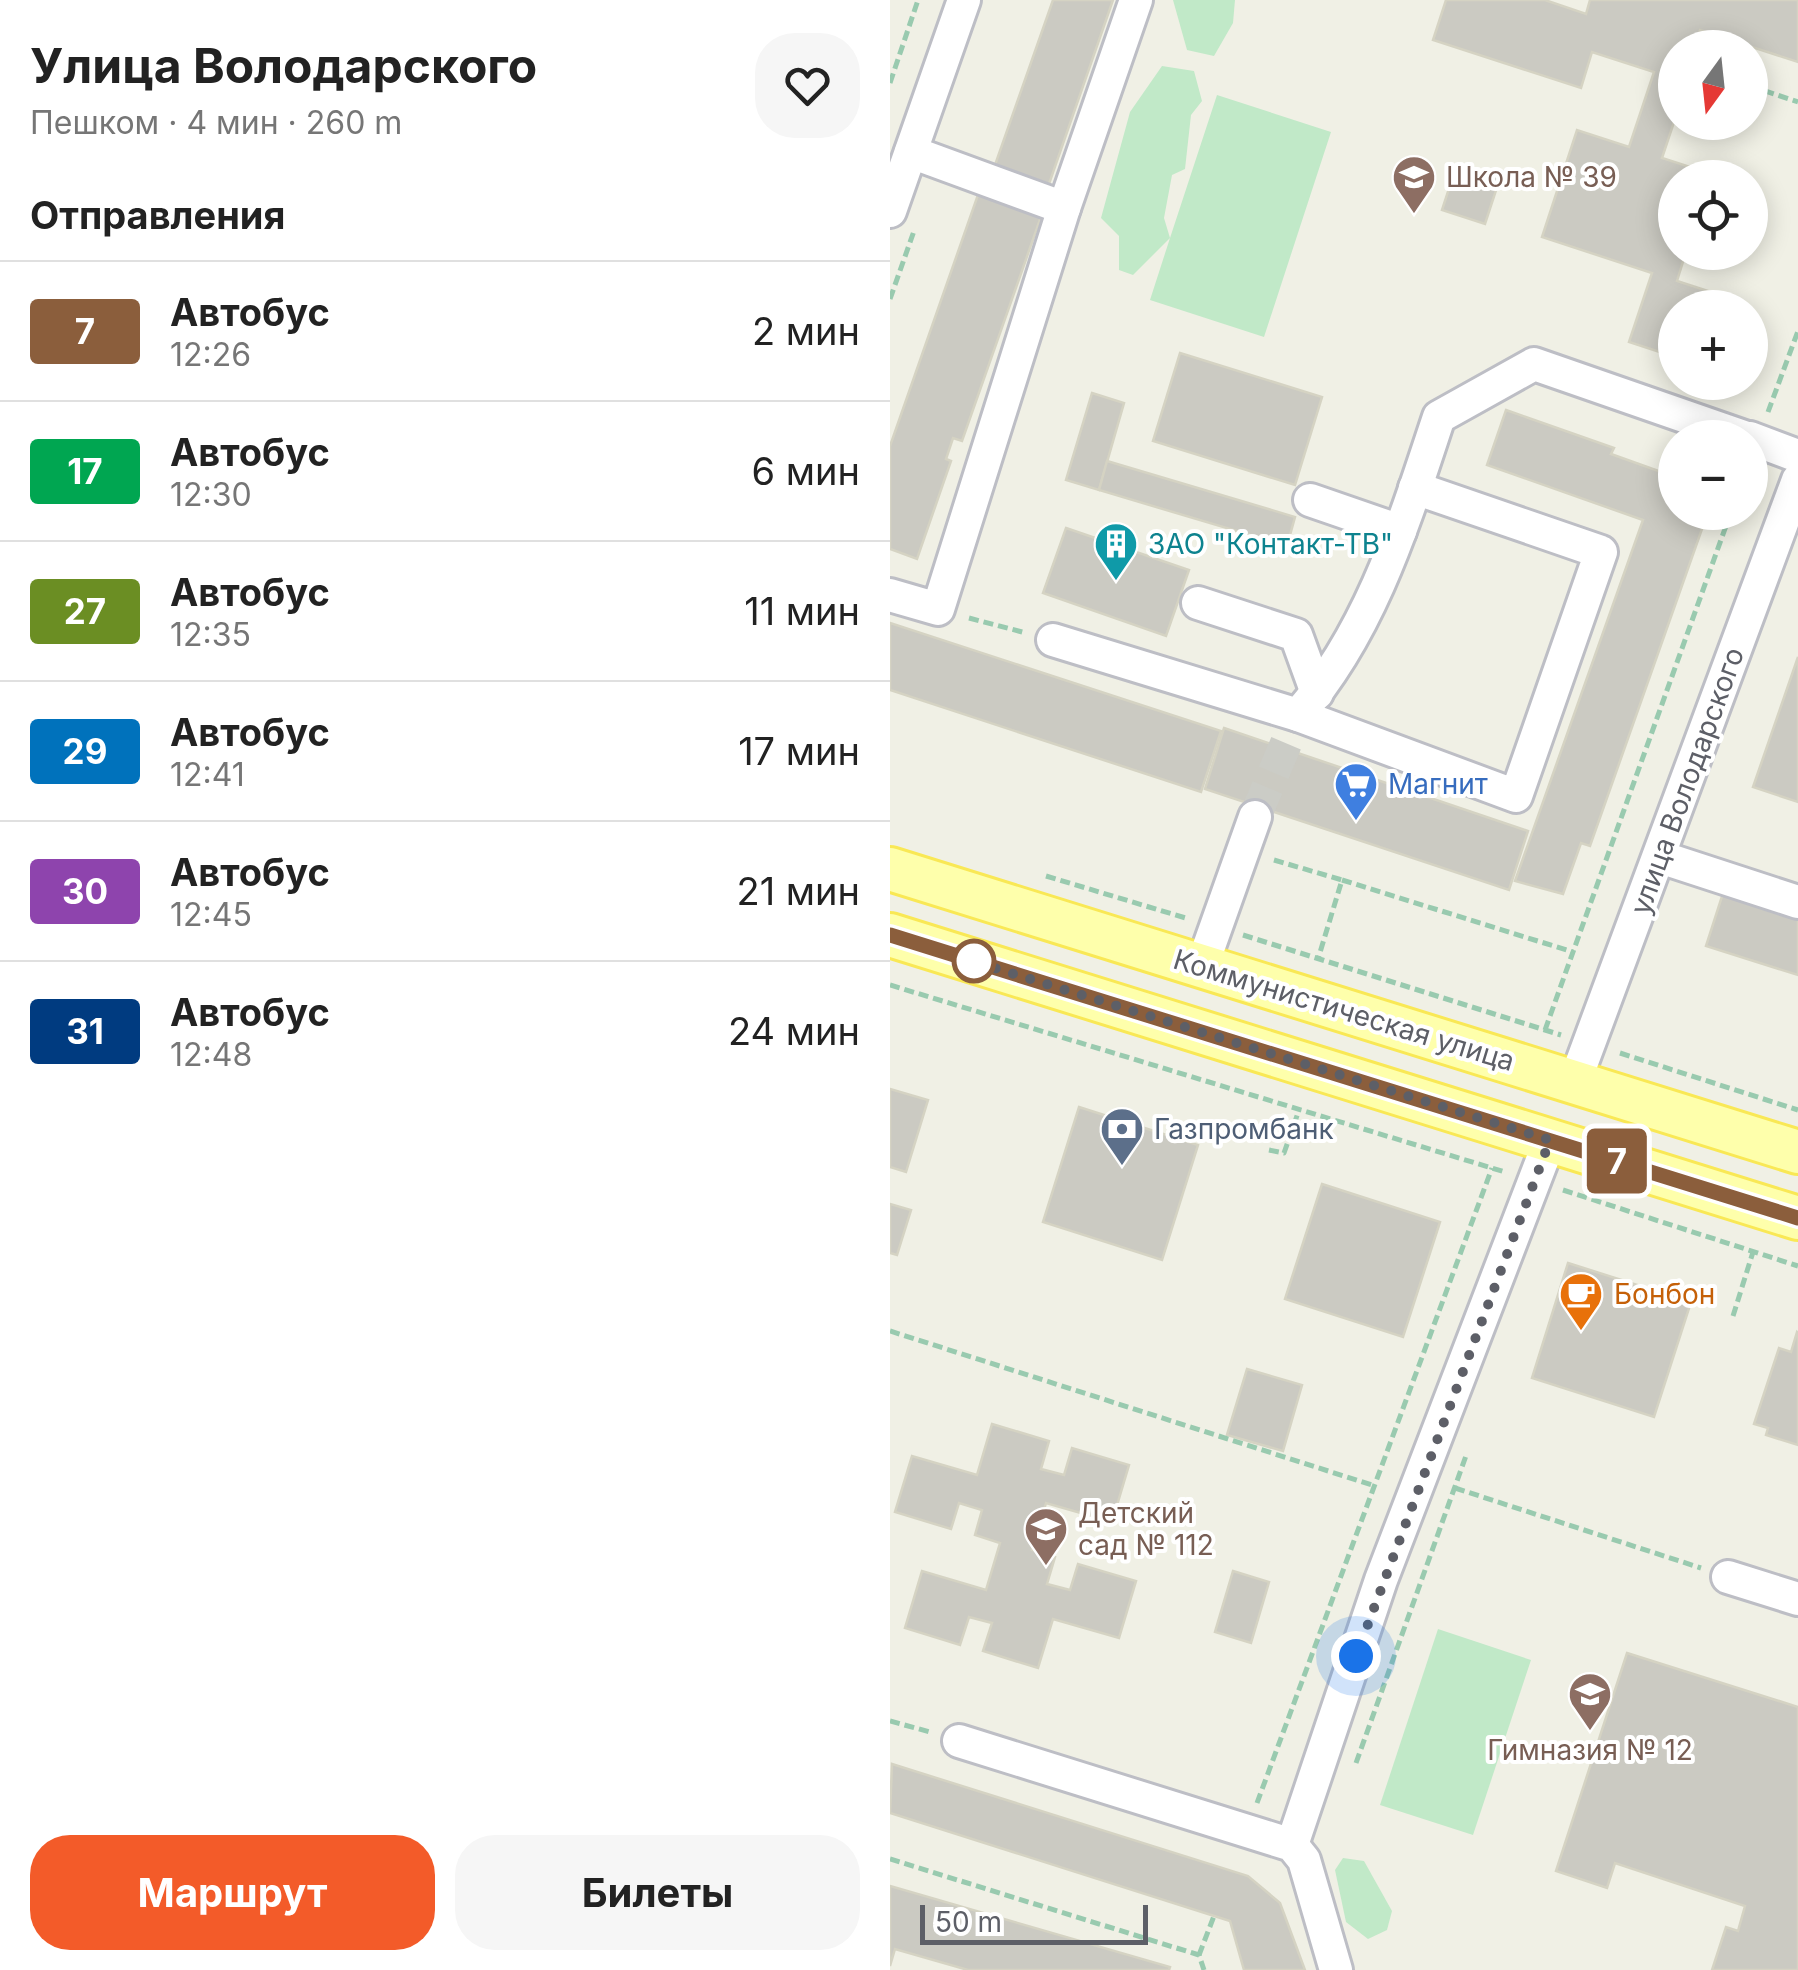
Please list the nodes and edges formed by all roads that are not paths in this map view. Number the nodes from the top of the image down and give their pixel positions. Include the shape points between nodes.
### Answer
1 (964, 0) edge
2 (1136, 0) edge
3 (910, 152) junction
4 (1064, 208) junction
5 (890, 211) edge
6 (1696, 420) edge
7 (1768, 445) edge
8 (1798, 456) edge
9 (1798, 480) edge
10 (1415, 488) junction
11 (1310, 500) dead end
12 (1400, 530) junction
13 (890, 595) edge
14 (1198, 603) dead end
15 (1053, 640) road end
16 (1307, 704) junction
17 (1255, 818) tunnel mouth
18 (1660, 857) junction
19 (890, 869) edge
20 (1798, 902) edge
21 (890, 935) edge
22 (1208, 946) junction
23 (1583, 1063) junction
24 (1550, 1140) junction
25 (1798, 1152) edge
26 (1798, 1218) edge
27 (1728, 1577) road end
28 (1796, 1590) edge
29 (959, 1740) road end
30 (1292, 1845) junction
31 (1336, 1970) edge

1 - 3 street
2 - 4 street
3 - 4 street
3 - 5 street
4 - 13 street via 938,609
6 - 10 street via 1534,364 1439,416
7 - 8 street
9 - 18 street, улица Володарского
10 - 12 street
10 - 16 street via 1601,552 1516,796
11 - 12 street
12 - 16 street via 1361,624
14 - 16 street via 1296,636
15 - 16 street
17 - 22 street
18 - 20 street
18 - 23 street, улица Володарского
19 - 22 main road, Коммунистическая улица
21 - 24 main road
22 - 23 main road, Коммунистическая улица
23 - 25 main road, Коммунистическая улица
24 - 26 main road
24 - 30 street via 1381,1580
27 - 28 street
29 - 30 street
30 - 31 street via 1304,1860

